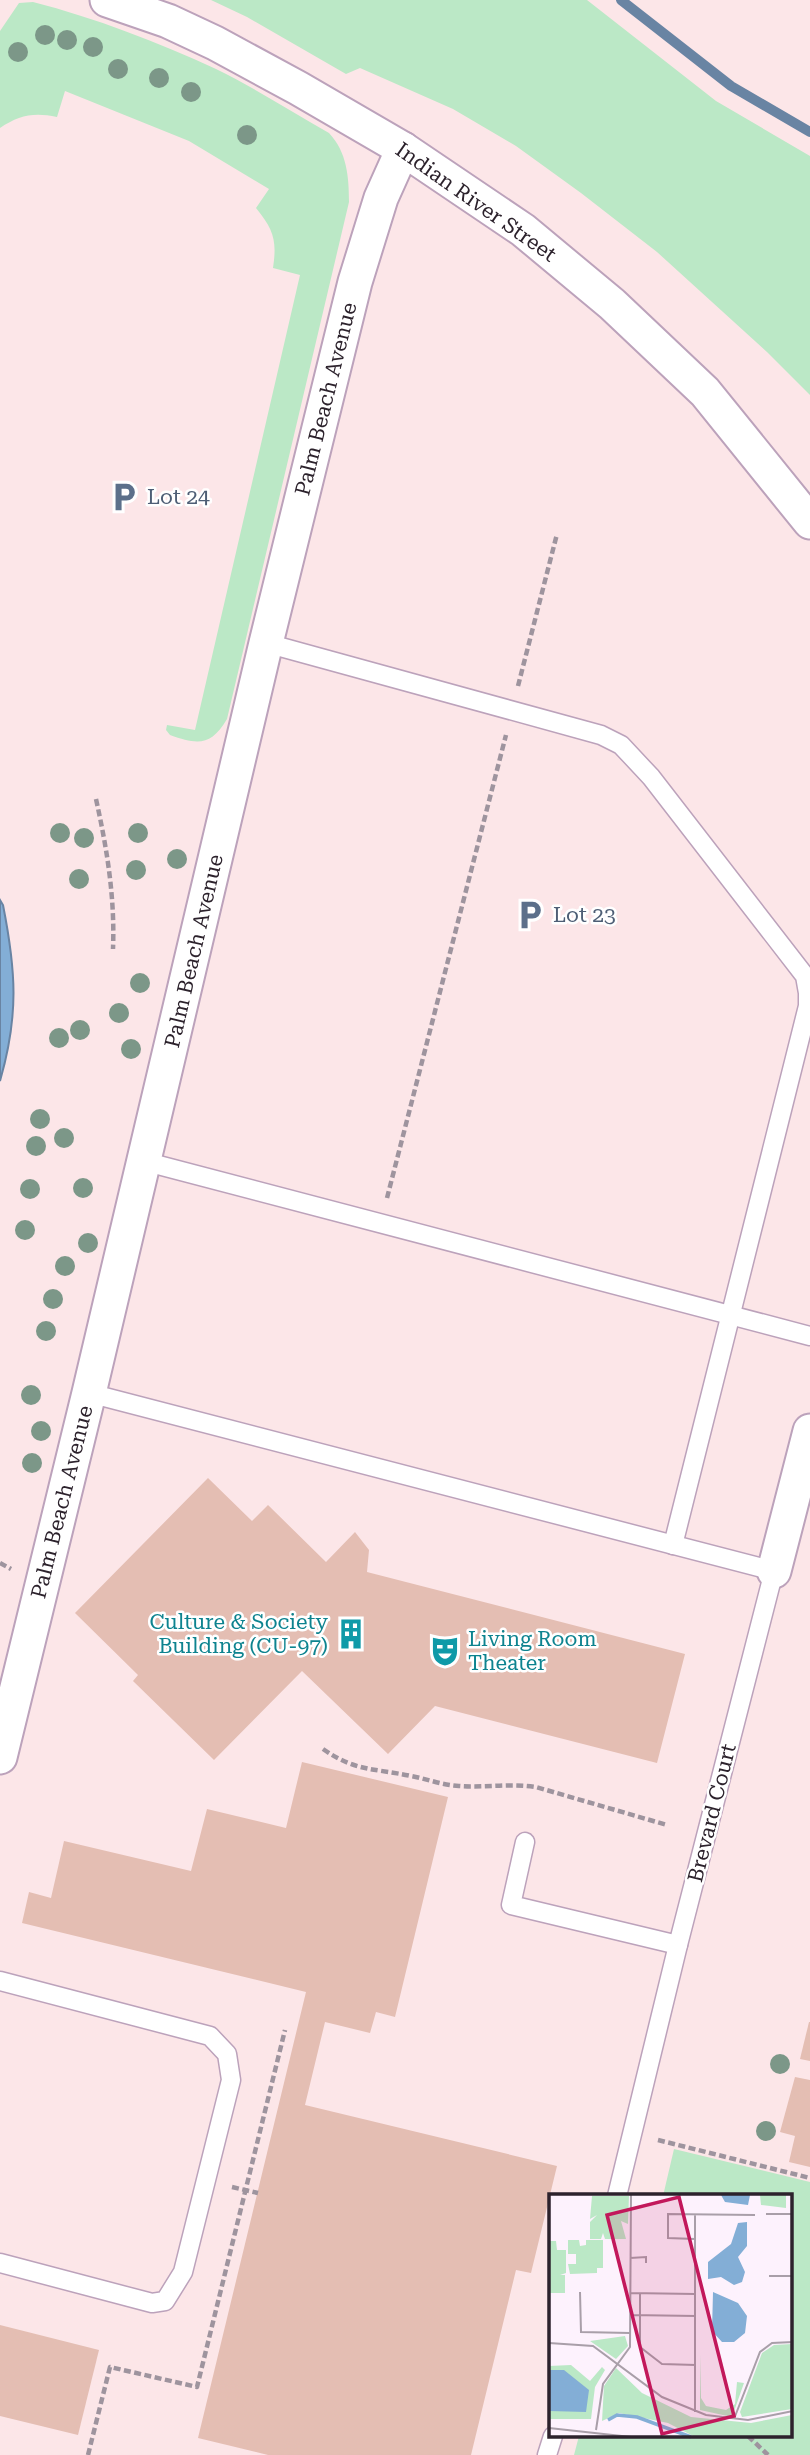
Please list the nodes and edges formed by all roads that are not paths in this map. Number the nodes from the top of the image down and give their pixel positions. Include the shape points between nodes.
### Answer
1 (107, 0) edge
2 (403, 149) junction
3 (810, 522) edge
4 (266, 643) junction
5 (144, 1161) junction
6 (730, 1316) junction
7 (810, 1336) edge
8 (89, 1394) junction
9 (810, 1431) edge
10 (673, 1545) junction
11 (774, 1571) junction
12 (0, 1757) edge
13 (525, 1842) dead end
14 (678, 1945) junction
15 (0, 1981) edge
16 (617, 2194) edge
17 (0, 2263) edge
18 (552, 2438) edge
19 (547, 2455) edge

1 - 2 street, Indian River Street via 215,43
2 - 3 street, Indian River Street via 523,230 612,304 705,392
2 - 4 street, Palm Beach Avenue via 381,198 355,282
4 - 5 street, Palm Beach Avenue
4 - 6 lane via 601,735 621,745 805,976 808,1006
5 - 6 lane
5 - 8 street, Palm Beach Avenue
6 - 7 lane
6 - 10 lane
8 - 10 lane
8 - 12 street, Palm Beach Avenue
9 - 11 street, Brevard Court
10 - 11 lane
11 - 14 lane, Brevard Court
13 - 14 lane via 511,1905
14 - 16 lane, Brevard Court
15 - 17 lane via 210,2036 227,2054 231,2080 183,2272 165,2301 152,2303
18 - 19 lane

